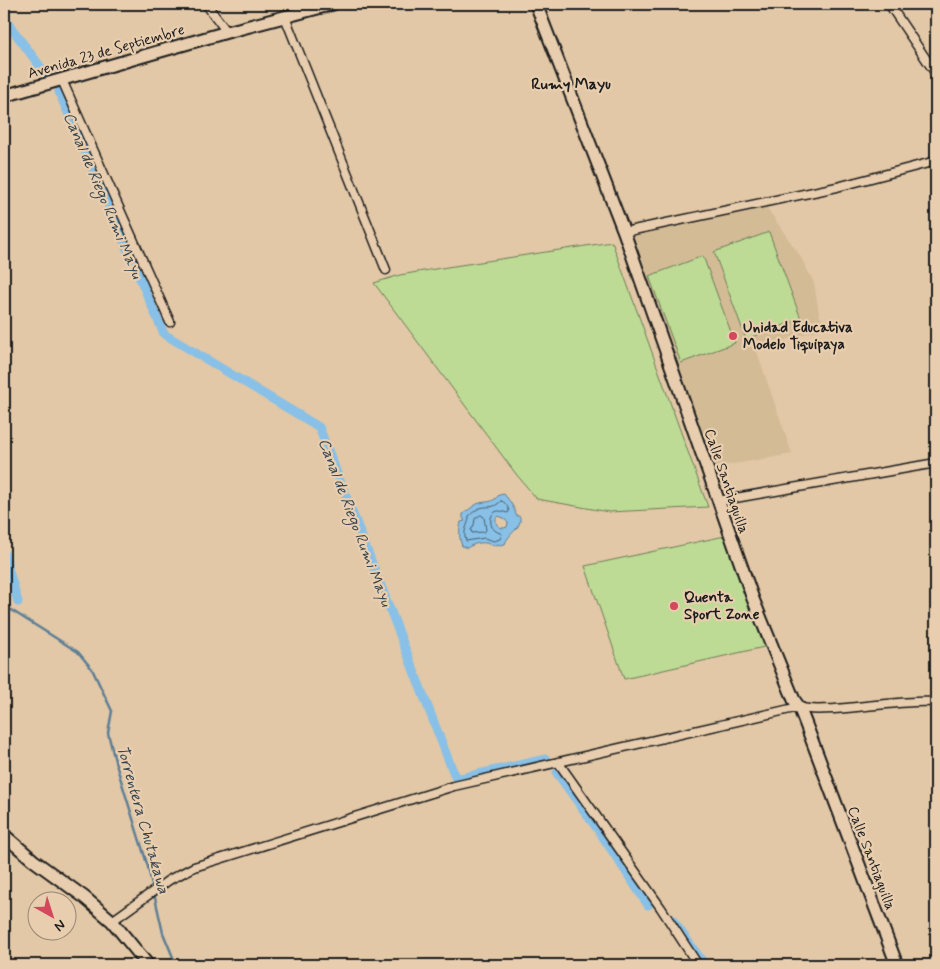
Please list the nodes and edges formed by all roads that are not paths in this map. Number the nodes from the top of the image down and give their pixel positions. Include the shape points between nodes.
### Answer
1 (206, 4) edge
2 (333, 4) edge
3 (536, 4) edge
4 (889, 4) edge
5 (285, 17) junction
6 (227, 32) junction
7 (936, 74) edge
8 (62, 80) junction
9 (4, 96) edge
10 (936, 161) edge
11 (624, 232) junction
12 (386, 270) dead end
13 (170, 322) dead end
14 (936, 463) edge
15 (718, 502) junction
16 (936, 702) edge
17 (799, 707) junction
18 (558, 762) junction
19 (4, 835) edge
20 (112, 921) junction
21 (148, 965) edge
22 (698, 965) edge
23 (896, 965) edge

1 - 6 street
2 - 5 street, Avenida 23 de Septiembre
3 - 11 street, Calle Santiaguilla
4 - 7 street
5 - 6 street, Avenida 23 de Septiembre
5 - 12 street
6 - 8 street, Avenida 23 de Septiembre
8 - 9 street, Avenida 23 de Septiembre
8 - 13 street
10 - 11 street via 837,187
11 - 15 street, Calle Santiaguilla
14 - 15 street
15 - 17 street, Calle Santiaguilla via 753,599
16 - 17 street via 807,710
17 - 18 street
17 - 23 street, Calle Santiaguilla
18 - 20 street via 454,786 194,867 155,889
18 - 22 street via 662,908
19 - 20 street
20 - 21 street

